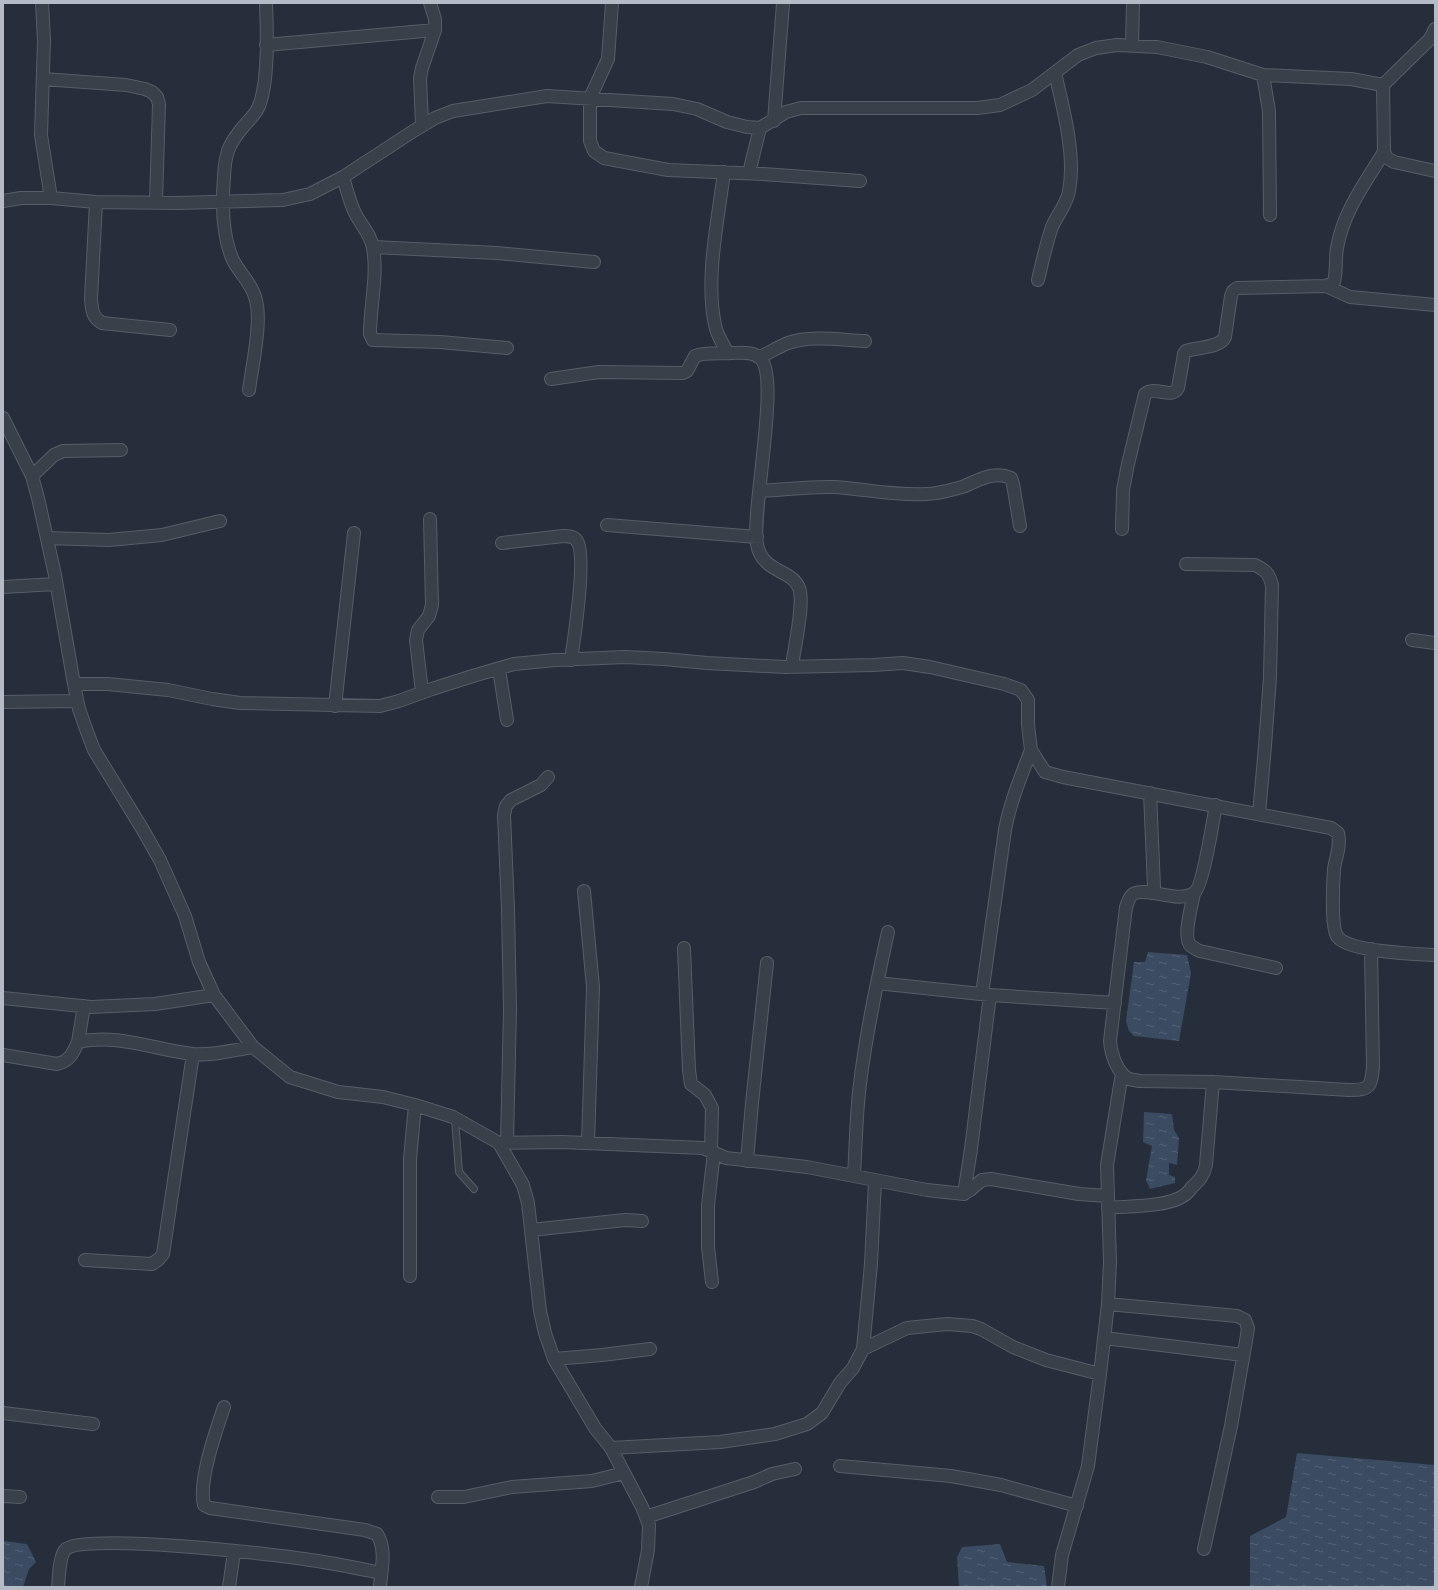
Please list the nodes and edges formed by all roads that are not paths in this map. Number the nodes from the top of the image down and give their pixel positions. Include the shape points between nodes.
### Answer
1 (42, 3) edge
2 (266, 3) edge
3 (430, 3) edge
4 (612, 3) edge
5 (783, 3) edge
6 (1133, 3) edge
7 (1435, 29) edge
8 (435, 30) junction
9 (266, 45) junction
10 (1132, 46) junction
11 (1055, 73) junction
12 (1263, 75) junction
13 (43, 79) junction
14 (1383, 85) junction
15 (590, 98) junction
16 (774, 121) junction
17 (422, 126) junction
18 (760, 128) junction
19 (1384, 152) junction
20 (1435, 171) edge
21 (724, 172) junction
22 (749, 173) junction
23 (343, 178) junction
24 (860, 181) dead end
25 (51, 198) junction
26 (3, 200) edge
27 (96, 202) junction
28 (156, 202) junction
29 (223, 202) junction
30 (1270, 215) dead end
31 (373, 247) junction
32 (594, 262) dead end
33 (1038, 280) dead end
34 (1326, 286) junction
35 (1435, 305) edge
36 (170, 330) dead end
37 (865, 341) dead end
38 (506, 348) dead end
39 (728, 354) junction
40 (760, 357) junction
41 (551, 379) dead end
42 (249, 390) dead end
43 (3, 418) edge
44 (121, 450) dead end
45 (32, 476) junction
46 (759, 491) junction
47 (430, 519) dead end
48 (220, 521) dead end
49 (607, 525) dead end
50 (1020, 526) dead end
51 (1122, 529) dead end
52 (354, 533) dead end
53 (757, 537) junction
54 (47, 538) junction
55 (502, 543) dead end
56 (1186, 564) dead end
57 (56, 584) junction
58 (3, 587) edge
59 (1412, 640) dead end
60 (1435, 643) edge
61 (571, 660) junction
62 (792, 666) junction
63 (499, 668) junction
64 (74, 684) junction
65 (422, 692) junction
66 (77, 701) junction
67 (3, 702) edge
68 (335, 706) junction
69 (507, 720) dead end
70 (1031, 750) junction
71 (548, 777) dead end
72 (1150, 793) junction
73 (1216, 805) junction
74 (1259, 814) junction
75 (584, 892) dead end
76 (1152, 893) junction
77 (1194, 893) junction
78 (888, 932) dead end
79 (684, 948) dead end
80 (1371, 949) junction
81 (1435, 955) edge
82 (767, 963) dead end
83 (1276, 968) dead end
84 (877, 984) junction
85 (214, 995) junction
86 (986, 995) junction
87 (3, 998) edge
88 (1115, 1004) junction
89 (84, 1006) junction
90 (78, 1042) junction
91 (253, 1046) junction
92 (193, 1054) junction
93 (3, 1055) edge
94 (1122, 1073) junction
95 (1213, 1082) junction
96 (415, 1105) junction
97 (455, 1119) junction
98 (503, 1143) junction
99 (588, 1143) junction
100 (713, 1151) junction
101 (747, 1160) junction
102 (854, 1176) junction
103 (875, 1181) junction
104 (474, 1189) dead end
105 (964, 1194) junction
106 (1107, 1202) junction
107 (642, 1221) dead end
108 (531, 1230) junction
109 (85, 1260) dead end
110 (410, 1276) dead end
111 (712, 1282) dead end
112 (1108, 1304) junction
113 (1104, 1338) junction
114 (650, 1349) dead end
115 (863, 1349) junction
116 (1243, 1355) junction
117 (554, 1359) junction
118 (1100, 1374) junction
119 (224, 1408) dead end
120 (3, 1413) edge
121 (93, 1424) dead end
122 (611, 1448) junction
123 (840, 1466) dead end
124 (795, 1470) dead end
125 (624, 1472) junction
126 (3, 1496) edge
127 (20, 1497) dead end
128 (438, 1497) dead end
129 (1077, 1506) junction
130 (646, 1517) junction
131 (1204, 1549) dead end
132 (234, 1552) junction
133 (381, 1573) junction
134 (58, 1587) edge
135 (229, 1587) edge
136 (380, 1587) edge
137 (641, 1587) edge
138 (1058, 1587) edge

1 - 13 street
2 - 9 street
3 - 8 street via 435,19
4 - 15 street via 608,59
5 - 16 street
6 - 10 street
7 - 14 street via 1430,39
8 - 9 street
8 - 17 street via 420,78
9 - 29 street via 266,69 259,106 228,148
10 - 11 street via 1096,48 1078,55
10 - 12 street via 1157,47 1207,57
11 - 16 street via 1032,90 1000,105 977,108 800,108 786,112
11 - 33 street via 1066,117 1071,179 1065,204 1048,238
12 - 14 street via 1352,79
12 - 30 street via 1269,111
13 - 25 street via 41,135
13 - 28 street via 126,85 145,89 157,97 159,104
14 - 19 street
15 - 17 street via 547,96 453,111
15 - 18 street via 673,104 697,109 727,122
15 - 21 street via 590,141 594,151 604,158 668,170
16 - 18 street
17 - 23 street
18 - 22 street
19 - 20 street via 1387,158 1394,162
19 - 34 street via 1350,207 1336,249 1334,282
21 - 22 street
21 - 39 street via 712,279 715,326
22 - 24 street
23 - 29 street via 310,194 283,200
23 - 31 street via 351,205
25 - 26 street
25 - 27 street
27 - 28 street
27 - 36 street via 91,299 95,319 102,323
28 - 29 street
29 - 42 street via 225,232 232,259 255,297 257,307 257,333
31 - 32 street via 497,253
31 - 38 street via 370,334 373,340 440,342
34 - 35 street via 1350,297
34 - 51 street via 1237,288 1231,296 1223,341 1186,351 1176,392 1153,390 1144,394 1123,490
37 - 40 street via 820,338 802,340 788,343
39 - 40 street via 751,353
39 - 41 street via 695,356 687,371 683,373 599,372
40 - 46 street via 766,371 767,418
43 - 45 street
44 - 45 street via 63,451 54,454
45 - 54 street
46 - 50 street via 834,487 926,494 1004,475 1011,478 1013,484
46 - 53 street
47 - 65 street via 432,606 418,630 416,640
48 - 54 street via 162,535 109,540
49 - 53 street
52 - 68 street
53 - 62 street via 759,552 765,562 796,581 800,590
54 - 57 street
55 - 61 street via 563,536 577,540 580,548 578,614
56 - 74 street via 1255,565 1270,576 1270,677
57 - 58 street
57 - 64 street
59 - 60 street
61 - 62 street via 625,657
61 - 63 street via 514,664
62 - 70 street via 903,663 1004,684 1021,690 1028,700
63 - 65 street
63 - 69 street
64 - 66 street
64 - 68 street via 108,684 168,690 240,703
65 - 68 street via 380,706
66 - 67 street
66 - 85 street via 94,750 143,830 165,872 185,916 199,962
70 - 72 street via 1045,772
70 - 86 street via 1016,786 1005,830
71 - 98 street via 542,785 511,800 504,815 510,1009
72 - 73 street
72 - 76 street via 1154,888
73 - 74 street
73 - 77 street via 1203,874
74 - 80 street via 1331,828 1338,833 1340,842 1334,869 1336,934 1346,943
75 - 99 street via 593,987
76 - 77 street via 1186,896
76 - 88 street via 1133,894 1126,907
77 - 83 street via 1187,930 1191,946 1200,951
78 - 84 street
79 - 100 street via 691,1084 705,1095 712,1108
80 - 81 street
80 - 95 street via 1373,1067 1368,1088 1349,1090
82 - 101 street
84 - 86 street
84 - 102 street via 860,1086
85 - 89 street via 155,1004
85 - 91 street
86 - 88 street
86 - 105 street via 971,1149
87 - 89 street
88 - 94 street via 1110,1041 1111,1050
89 - 90 street
90 - 92 street via 90,1039 128,1041
90 - 93 street via 70,1057 57,1064
91 - 92 street via 211,1055
91 - 96 street via 290,1076 338,1092 383,1097
92 - 109 street via 163,1254 152,1264
94 - 95 street via 1130,1079 1139,1081
94 - 106 street via 1107,1165
95 - 106 street via 1206,1165 1201,1179 1183,1196 1171,1201 1152,1204
96 - 97 street
96 - 110 street via 410,1159
97 - 98 street
97 - 104 lane via 459,1172
98 - 99 street
98 - 108 street via 523,1185
99 - 100 street via 688,1147
100 - 101 street via 726,1158
100 - 111 street via 708,1205 708,1247
101 - 102 street
102 - 103 street
103 - 105 street
103 - 115 street
105 - 106 street via 982,1180 991,1179 1078,1194
106 - 112 street via 1110,1262
107 - 108 street via 625,1220
108 - 117 street via 540,1311
112 - 113 street
112 - 116 street via 1237,1316 1245,1320 1248,1328
113 - 116 street
113 - 118 street
114 - 117 street
115 - 118 street via 907,1328 947,1324 972,1326 1046,1360
115 - 122 street via 822,1413 807,1424 775,1434 720,1442
116 - 131 street via 1231,1426
117 - 122 street via 595,1428
118 - 129 street via 1088,1466
119 - 133 street via 210,1447 203,1486 204,1505 377,1534 383,1551
120 - 121 street
122 - 125 street
123 - 129 street via 951,1476 1001,1485
124 - 130 street via 772,1474 697,1502
125 - 128 street via 592,1481 512,1488 464,1497
125 - 130 street
126 - 127 street
129 - 138 street via 1062,1555
130 - 137 street via 649,1525 648,1550
132 - 133 street via 309,1560
132 - 134 street via 162,1545 92,1543 73,1546 65,1550 62,1556
132 - 135 street
133 - 136 street

